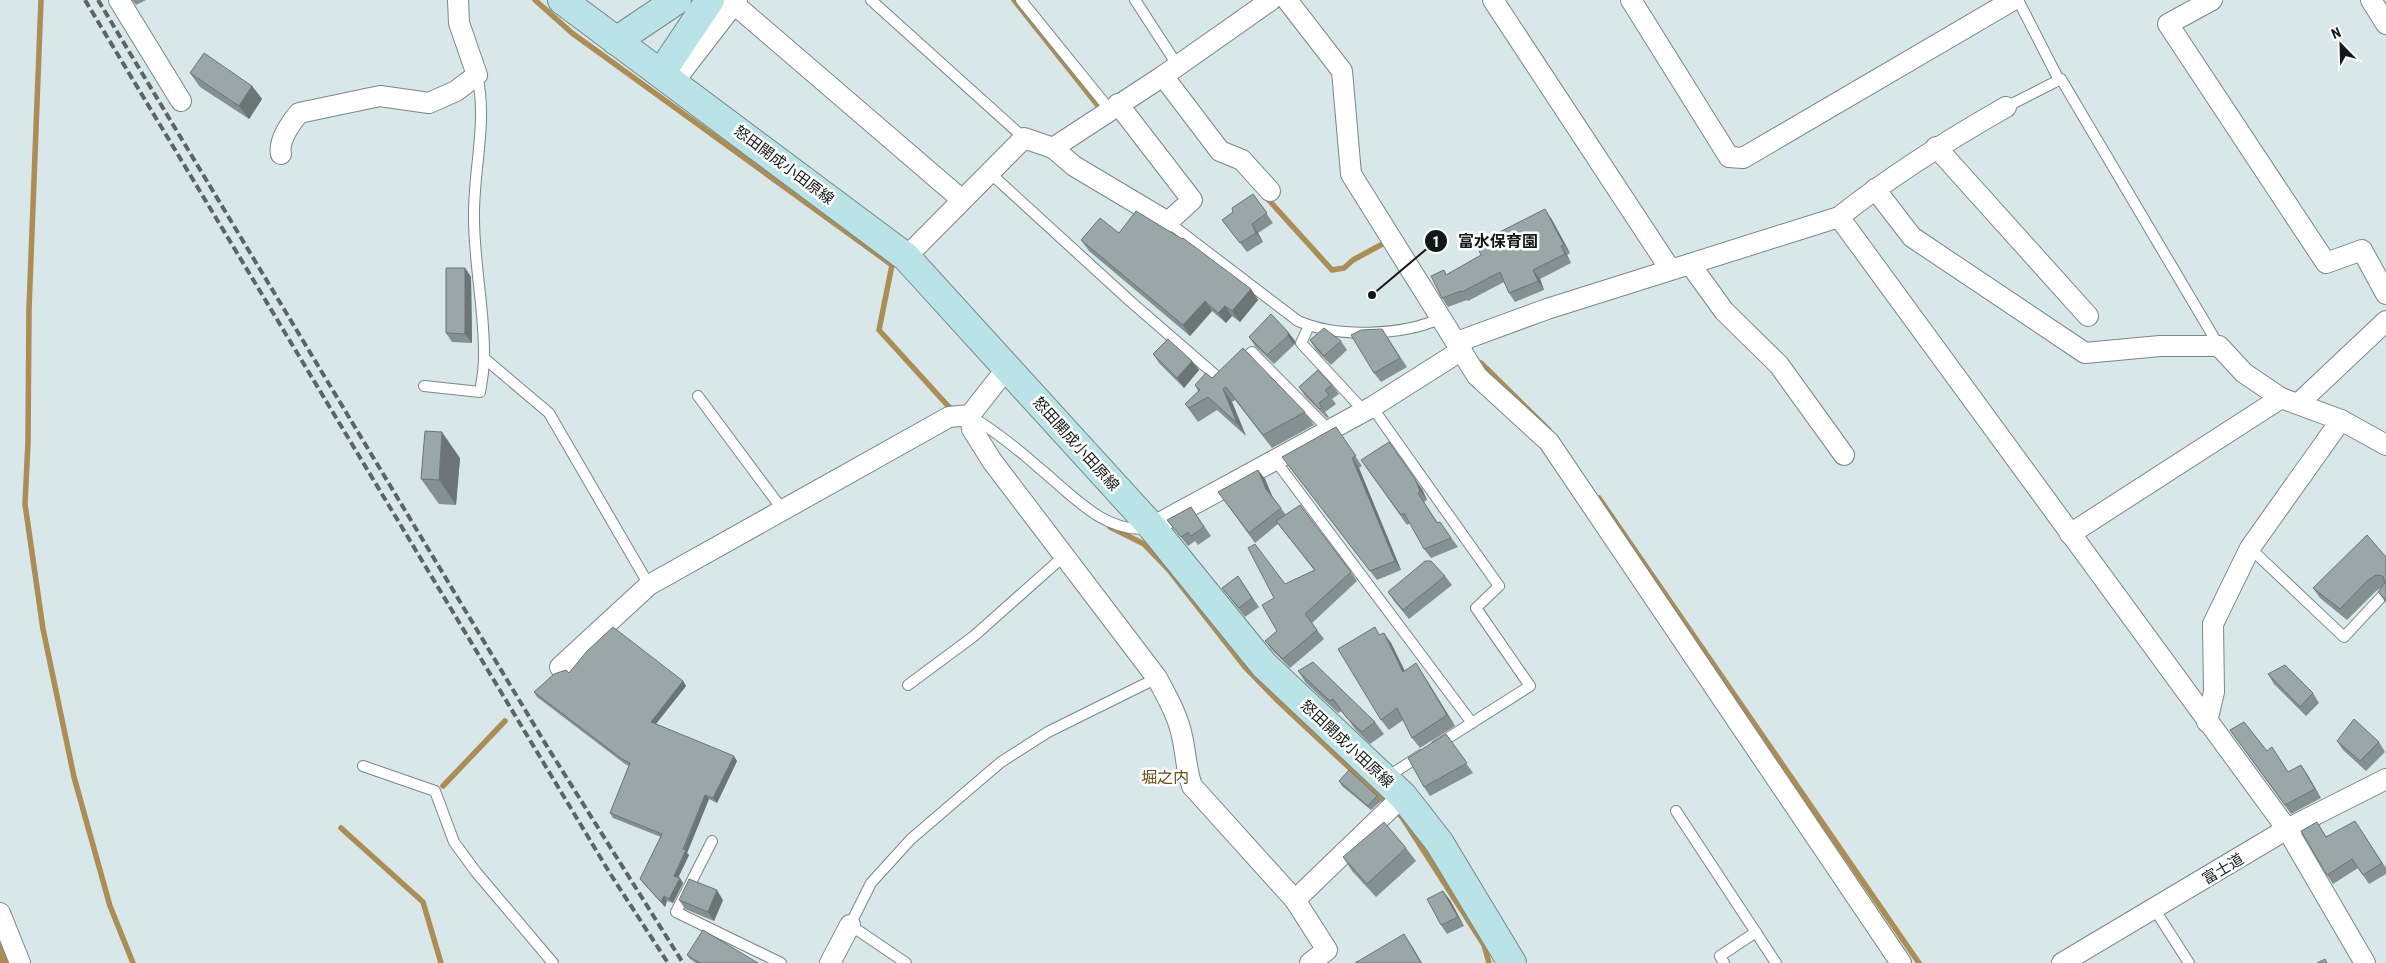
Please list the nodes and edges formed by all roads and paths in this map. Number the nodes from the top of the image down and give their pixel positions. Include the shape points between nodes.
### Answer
1 (119, 0) edge
2 (458, 0) edge
3 (562, 0) edge
4 (677, 0) edge
5 (871, 0) edge
6 (1022, 0) edge
7 (1134, 0) edge
8 (1271, 0) edge
9 (1287, 0) edge
10 (1493, 0) edge
11 (1631, 0) edge
12 (2013, 0) edge
13 (2018, 0) edge
14 (2212, 0) edge
15 (2371, 0) edge
16 (727, 1) edge
17 (2386, 24) edge
18 (616, 41) junction
19 (1171, 71) junction
20 (477, 75) junction
21 (667, 78) junction
22 (2059, 80) junction
23 (181, 101) dead end
24 (1114, 107) junction
25 (2006, 107) joint
26 (1024, 138) junction
27 (1936, 146) junction
28 (1053, 148) junction
29 (281, 154) dead end
30 (990, 172) junction
31 (1875, 188) junction
32 (1270, 191) dead end
33 (961, 199) junction
34 (1839, 217) junction
35 (1168, 222) junction
36 (906, 257) junction
37 (1690, 264) junction
38 (1670, 269) junction
39 (2386, 294) edge
40 (2088, 316) dead end
41 (1441, 318) junction
42 (2386, 321) edge
43 (1309, 326) junction
44 (1459, 346) junction
45 (2219, 346) junction
46 (484, 358) junction
47 (1007, 368) junction
48 (424, 386) dead end
49 (698, 396) dead end
50 (2290, 401) junction
51 (1368, 409) junction
52 (970, 415) junction
53 (2341, 420) junction
54 (1330, 430) junction
55 (2386, 445) edge
56 (1844, 455) dead end
57 (1275, 460) junction
58 (782, 509) junction
59 (1152, 527) junction
60 (2070, 534) junction
61 (2250, 548) junction
62 (1064, 556) junction
63 (649, 585) junction
64 (2386, 592) edge
65 (560, 667) dead end
66 (1157, 678) junction
67 (908, 685) dead end
68 (1472, 722) junction
69 (2208, 722) junction
70 (363, 766) dead end
71 (2386, 779) edge
72 (1396, 791) junction
73 (1676, 811) dead end
74 (2288, 829) junction
75 (712, 842) dead end
76 (1295, 900) junction
77 (2155, 910) junction
78 (0, 913) edge
79 (850, 925) junction
80 (1756, 932) junction
81 (1331, 957) edge
82 (20, 963) edge
83 (553, 963) edge
84 (781, 963) edge
85 (830, 963) edge
86 (906, 963) edge
87 (1310, 963) edge
88 (1512, 963) edge
89 (1724, 963) edge
90 (1776, 963) edge
91 (1901, 963) edge
92 (2062, 963) edge
93 (2189, 963) edge
94 (2365, 963) edge

1 - 23 street
2 - 20 street via 459,23
3 - 18 main road, 怒田開成小田原線
4 - 18 main road
5 - 26 lane
6 - 24 lane
7 - 19 lane
8 - 19 street
9 - 41 street via 1342,71 1352,174
10 - 38 street
11 - 12 street via 1730,157 1743,158
13 - 22 lane
14 - 39 street via 2168,24 2326,263 2362,250
15 - 17 street
16 - 21 main road
16 - 33 street
18 - 21 main road, 怒田開成小田原線
19 - 24 street
19 - 32 street via 1220,151 1242,160
20 - 29 street via 456,91 429,103 380,96 299,113 279,148
20 - 46 lane via 481,92 474,219
21 - 36 main road, 怒田開成小田原線
22 - 25 lane
22 - 45 lane
24 - 28 street
24 - 35 street via 1192,200
25 - 27 street
26 - 28 street
26 - 30 street
27 - 31 street
27 - 40 street
28 - 35 street via 1074,166
30 - 33 street
30 - 54 lane via 1221,380 1252,352
31 - 34 street
31 - 45 street via 1912,237 2085,353 2160,346
33 - 36 street
34 - 37 street
34 - 60 street
35 - 43 lane via 1298,321
36 - 47 main road, 怒田開成小田原線
37 - 38 street
37 - 56 street via 1724,311 1779,365
38 - 44 street via 1547,309
41 - 43 lane via 1425,325 1355,334
41 - 44 street
42 - 50 street
43 - 51 lane via 1301,343
44 - 51 street
44 - 91 street via 1477,376 1549,442
45 - 50 street via 2244,373
46 - 48 lane via 480,392
46 - 63 lane via 549,413
47 - 52 street
47 - 59 main road, 怒田開成小田原線
49 - 58 lane
50 - 53 street
50 - 60 street
51 - 54 street
51 - 68 lane via 1499,586 1476,608 1530,686
52 - 58 street via 948,417
52 - 59 lane via 1107,521 1136,530
52 - 62 street via 972,428 992,462
53 - 55 street
53 - 61 street
54 - 57 street
57 - 59 street
57 - 68 lane
58 - 63 street
59 - 72 main road, 怒田開成小田原線 via 1264,665
60 - 69 street
61 - 64 lane via 2344,637
61 - 69 street via 2213,624 2214,692
62 - 66 street
62 - 67 lane via 974,636
63 - 65 street
66 - 76 street via 1173,708 1192,786
66 - 79 lane via 1048,732 1001,762 905,846 871,883
68 - 72 lane
69 - 74 street
70 - 83 lane via 435,791 454,842
71 - 74 street, 富士道
72 - 76 street via 1382,816
72 - 88 main road, 怒田開成小田原線 via 1439,842
73 - 80 lane
74 - 77 street, 富士道
74 - 94 street
75 - 84 lane via 676,912
76 - 81 street
77 - 92 street, 富士道
77 - 93 lane
78 - 82 street
79 - 85 street
79 - 86 lane
80 - 89 lane via 1720,956
80 - 90 lane
81 - 87 street

